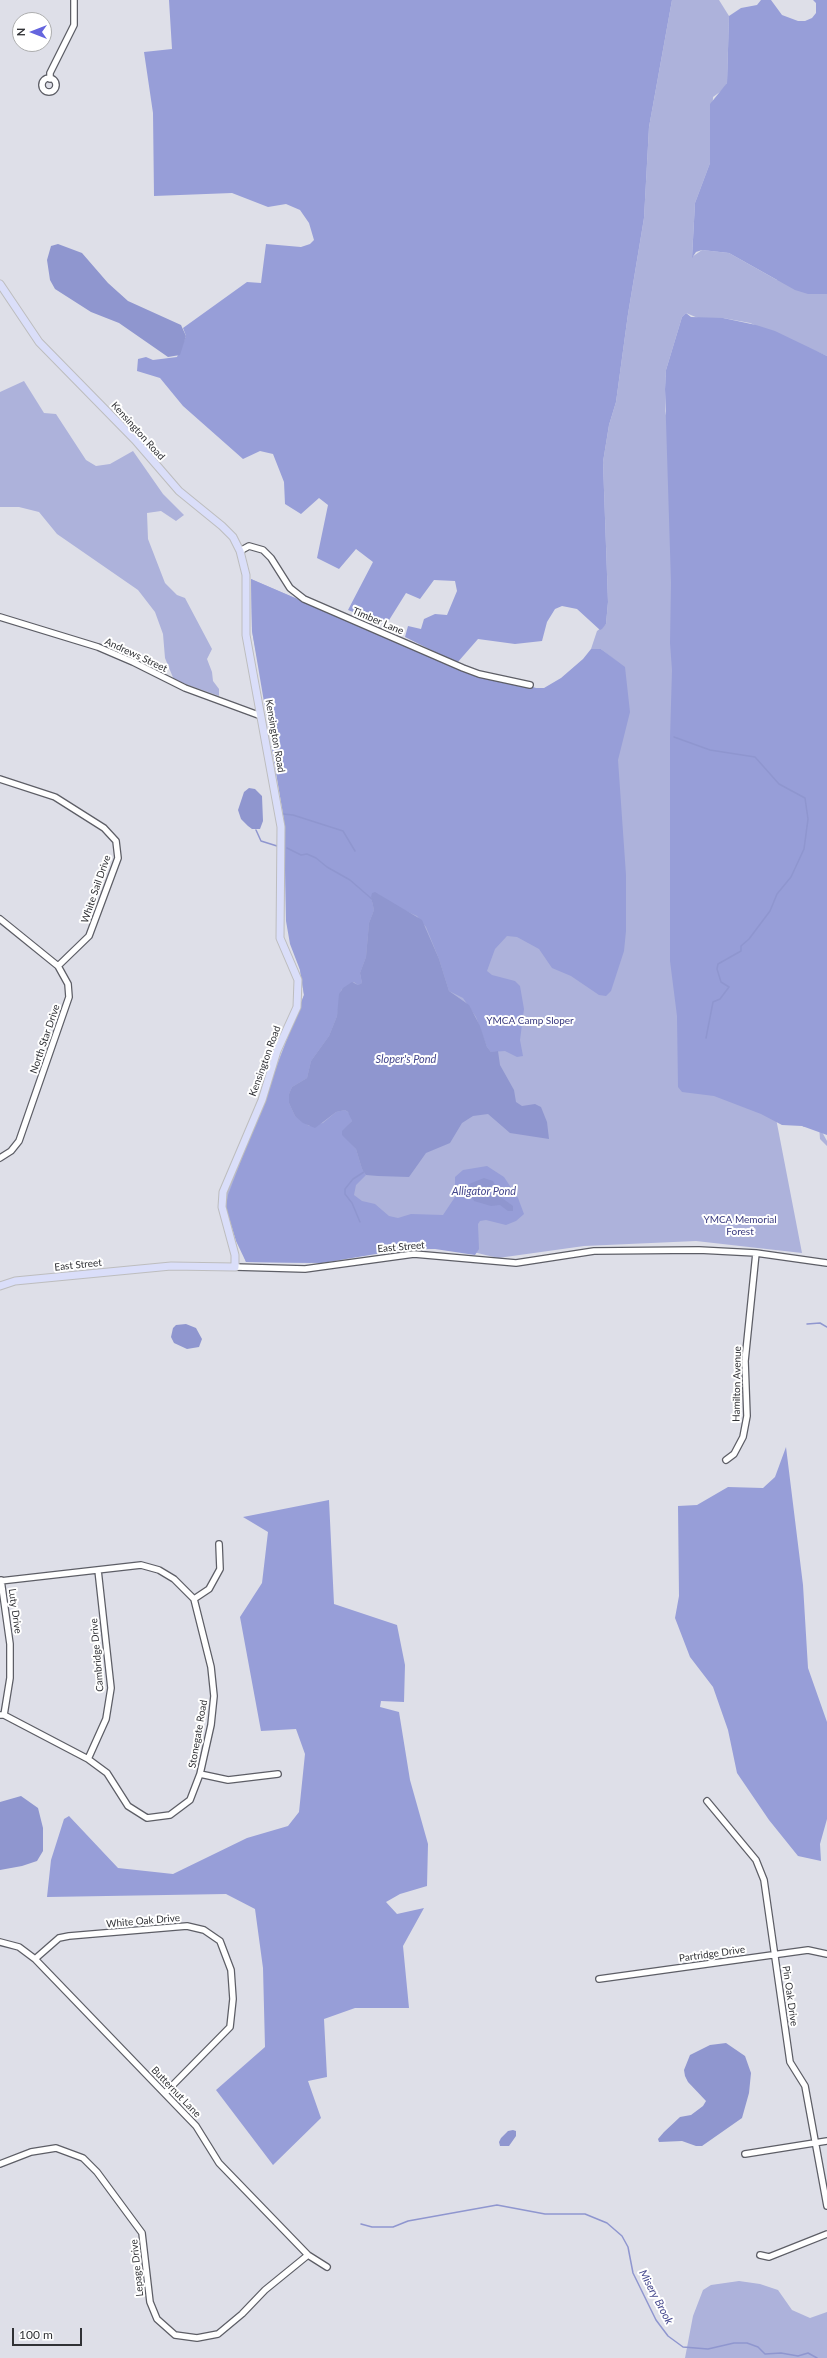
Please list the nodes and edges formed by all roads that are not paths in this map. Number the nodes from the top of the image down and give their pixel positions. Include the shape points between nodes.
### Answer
1 (74, 0) edge
2 (50, 79) dead end
3 (0, 284) edge
4 (240, 551) junction
5 (0, 617) edge
6 (530, 685) dead end
7 (261, 716) junction
8 (0, 779) edge
9 (0, 919) edge
10 (58, 966) junction
11 (0, 1158) edge
12 (756, 1253) junction
13 (827, 1263) edge
14 (235, 1267) junction
15 (0, 1286) edge
16 (726, 1460) dead end
17 (219, 1544) dead end
18 (98, 1570) junction
19 (1, 1580) edge
20 (194, 1599) junction
21 (2, 1715) edge
22 (88, 1759) junction
23 (200, 1774) junction
24 (278, 1774) dead end
25 (707, 1801) dead end
26 (0, 1942) edge
27 (776, 1954) junction
28 (827, 1954) edge
29 (35, 1959) junction
30 (599, 1979) dead end
31 (165, 2093) junction
32 (827, 2141) edge
33 (814, 2143) junction
34 (744, 2154) dead end
35 (0, 2164) edge
36 (827, 2206) edge
37 (827, 2234) edge
38 (308, 2255) junction
39 (760, 2255) dead end
40 (327, 2267) dead end

1 - 2 street via 74,25 50,73
3 - 4 main road, Kensington Road via 39,342 135,440 179,491 222,526
4 - 6 street, Timber Lane via 249,546 267,554 290,588 304,599 463,668
4 - 7 main road, Kensington Road via 246,575 246,635
5 - 7 street, Andrews Street via 98,647 185,688
7 - 14 main road, Kensington Road via 280,827 280,938 298,980 297,1007 277,1051 262,1100 223,1192 222,1207 235,1255
8 - 10 street, White Sail Drive via 55,797 104,828 116,841 118,858 89,936
9 - 10 street, North Star Drive
10 - 11 street, North Star Drive via 68,984 69,997 19,1141 11,1151
12 - 13 street, East Street
12 - 14 street, East Street via 699,1250 594,1251 516,1263 414,1254 305,1269
12 - 16 street, Hamilton Avenue via 745,1361 747,1416 743,1437 734,1454
14 - 15 main road, East Street via 171,1266 15,1281
17 - 20 street via 220,1569 209,1589
18 - 19 street
18 - 20 street via 141,1565 159,1570 174,1579
18 - 22 street, Cambridge Drive via 111,1688 106,1719
19 - 21 street, Luty Drive via 10,1644 10,1678
20 - 23 street, Stonegate Road via 211,1667 214,1696 211,1725
21 - 22 street, Stonegate Road
22 - 23 street, Stonegate Road via 107,1773 128,1806 148,1818 170,1815 190,1800
23 - 24 street via 228,1780
25 - 27 street, Pin Oak Drive via 756,1860 764,1880
26 - 29 street, Butternut Lane via 19,1947
27 - 28 street, Partridge Drive via 808,1950
27 - 30 street, Partridge Drive
27 - 33 street, Pin Oak Drive via 790,2062 805,2086
29 - 31 street, Butternut Lane
29 - 31 street, White Oak Drive via 59,1938 69,1936 187,1926 204,1930 220,1941 231,1970 233,1999 230,2027
31 - 38 street, Butternut Lane via 196,2126 219,2163
32 - 33 street
33 - 34 street
33 - 36 street, Pin Oak Drive
35 - 38 street, Lepage Drive via 31,2152 56,2148 83,2158 102,2178 142,2233 150,2302 157,2319 175,2335 197,2338 218,2334 265,2290
37 - 39 street via 769,2257
38 - 40 street, Butternut Lane

